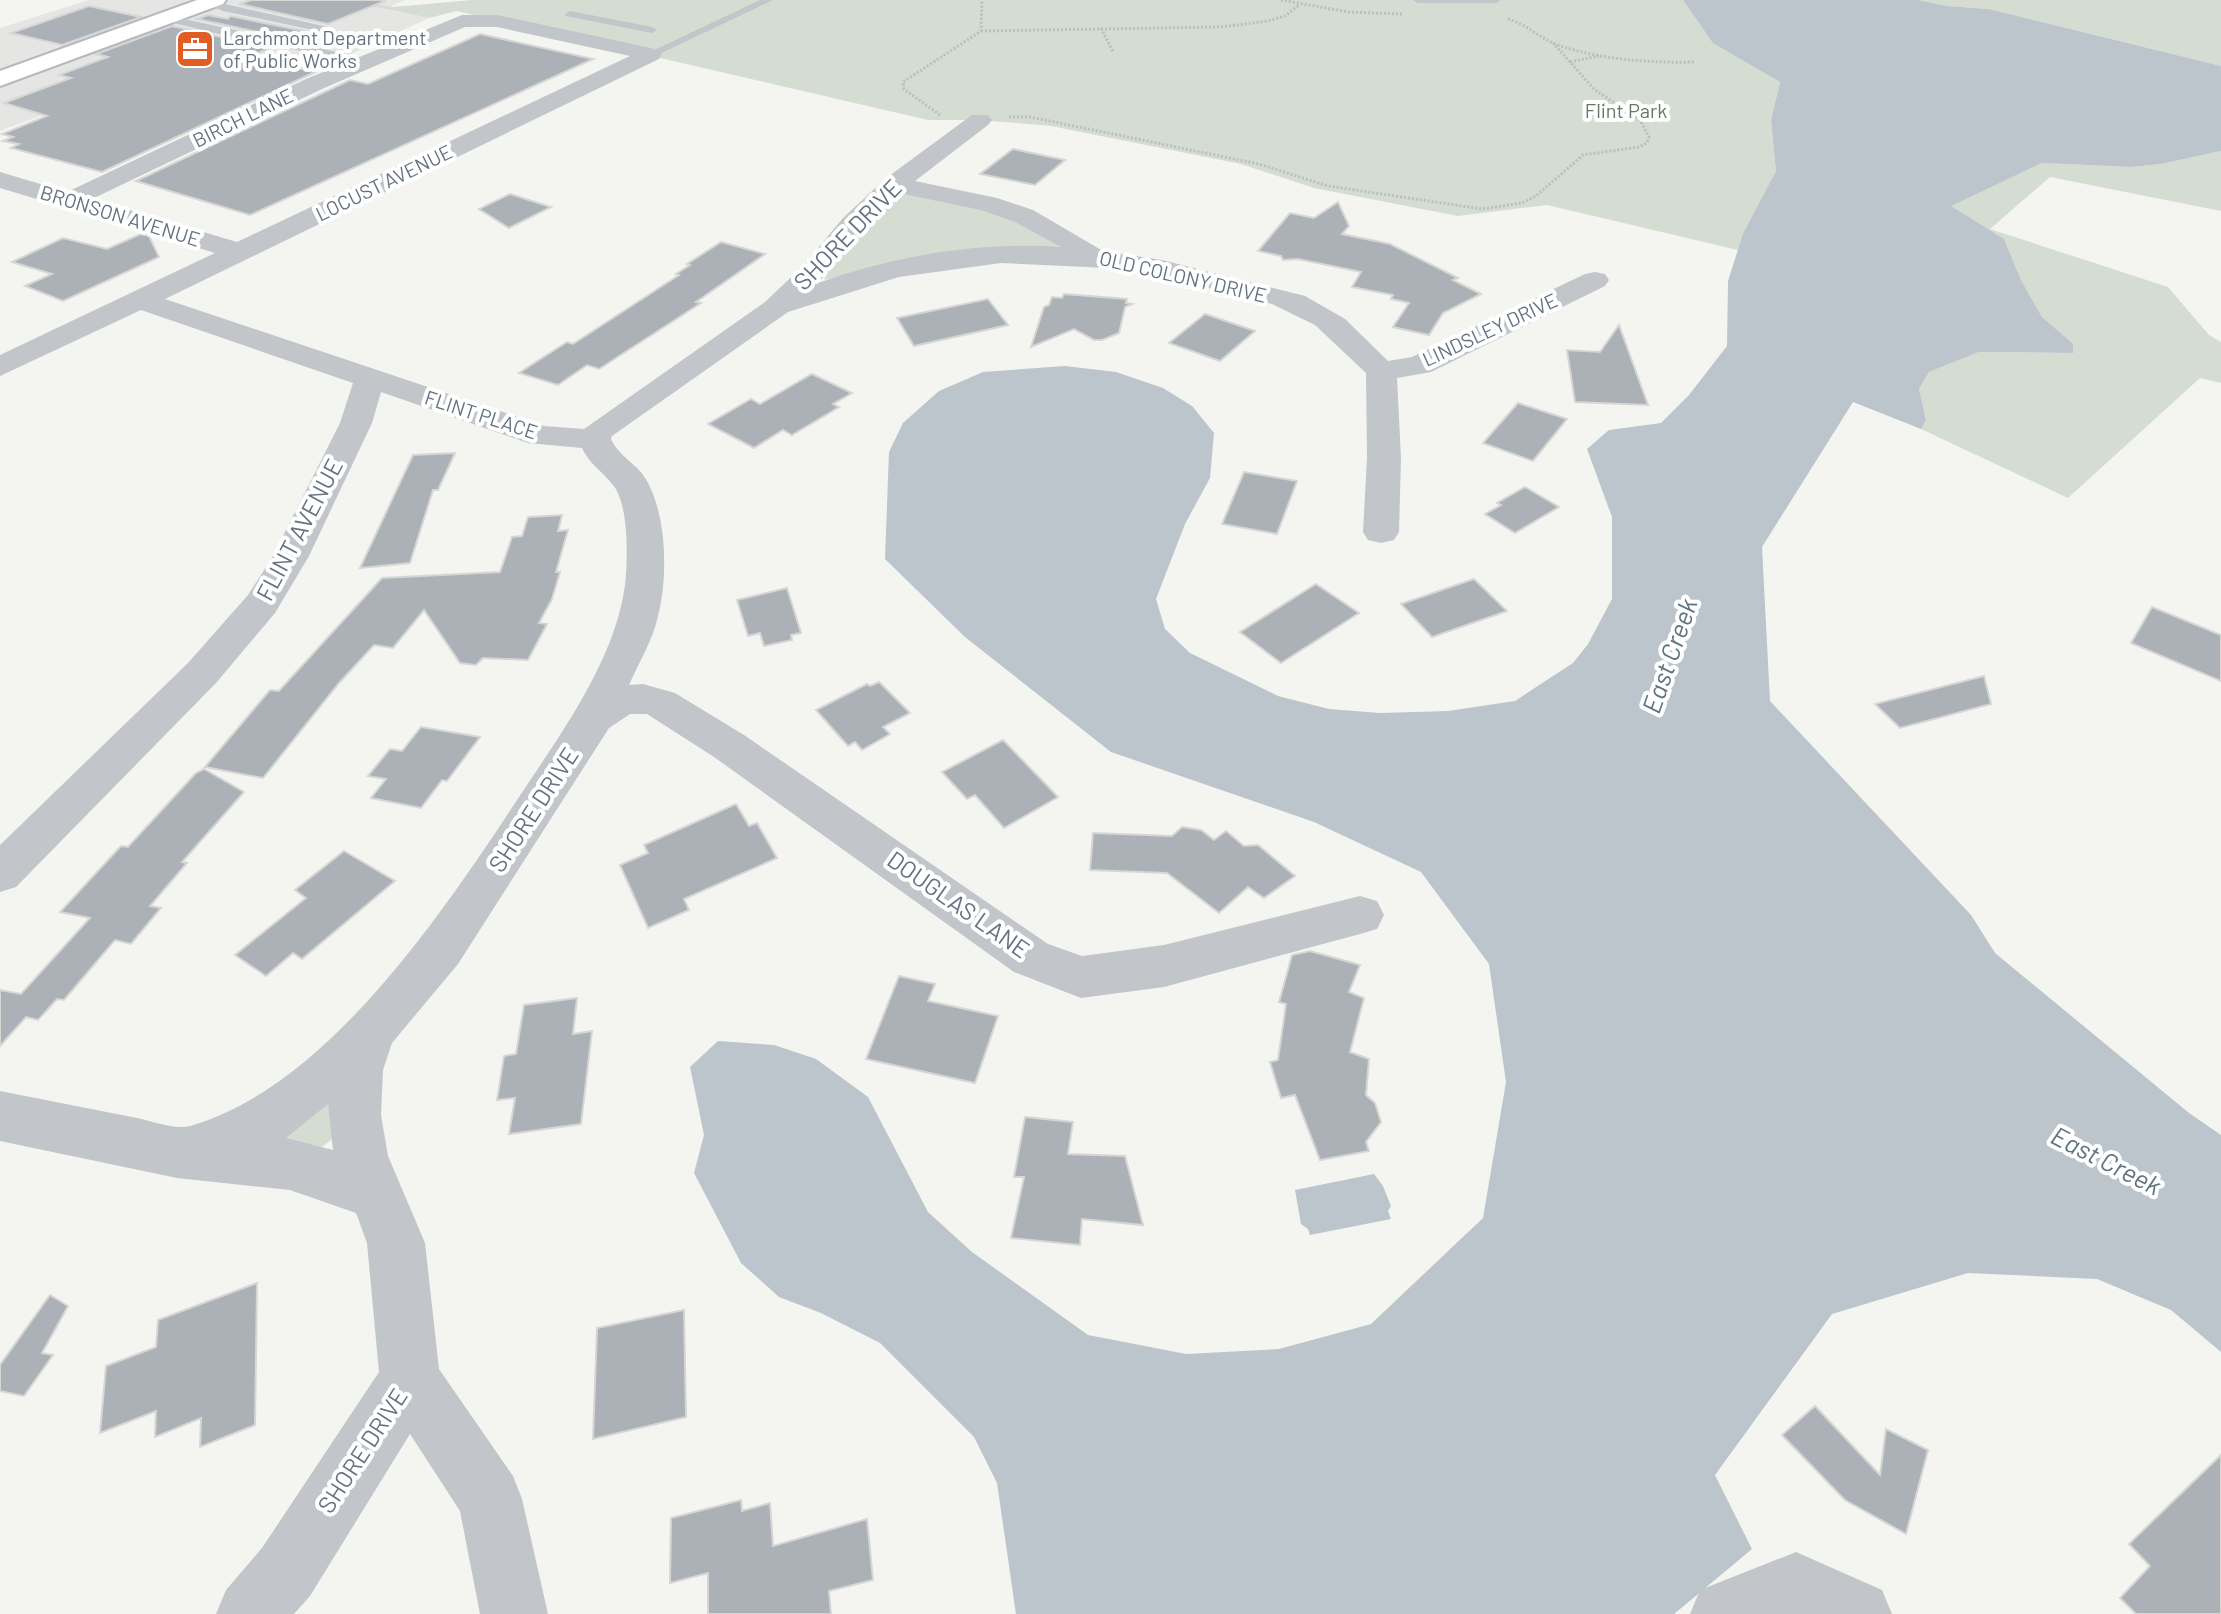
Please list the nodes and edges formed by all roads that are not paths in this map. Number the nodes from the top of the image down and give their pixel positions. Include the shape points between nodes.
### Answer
1 (768, 0) edge
2 (1418, 0) edge
3 (1496, 0) edge
4 (209, 1) edge
5 (165, 18) junction
6 (599, 20) junction
7 (567, 25) junction
8 (332, 31) dead end
9 (652, 42) junction
10 (369, 60) junction
11 (0, 79) edge
12 (980, 120) road end
13 (0, 180) edge
14 (894, 184) junction
15 (68, 201) junction
16 (240, 252) junction
17 (1100, 256) junction
18 (1595, 280) dead end
19 (140, 300) junction
20 (775, 308) junction
21 (0, 367) edge
22 (1381, 371) junction
23 (370, 378) junction
24 (594, 439) junction
25 (1381, 532) dead end
26 (639, 618) junction
27 (594, 717) junction
28 (683, 718) junction
29 (0, 874) edge
30 (1360, 915) dead end
31 (370, 1032) junction
32 (0, 1116) edge
33 (177, 1152) junction
34 (378, 1195) junction
35 (410, 1379) junction
36 (250, 1614) edge
37 (514, 1614) edge
38 (1724, 1614) edge
39 (1858, 1614) edge

1 - 9 lane, LOCUST AVENUE
2 - 3 lane
4 - 5 main road
4 - 8 lane
5 - 10 lane
5 - 11 main road
6 - 7 lane
6 - 7 lane
6 - 9 lane
7 - 9 street, BIRCH LANE
7 - 10 street, BIRCH LANE via 469,20
9 - 16 street, LOCUST AVENUE
10 - 15 street, BIRCH LANE
12 - 14 street, SHORE DRIVE
13 - 15 street, BRONSON AVENUE
14 - 17 street via 1024,216
14 - 20 street, SHORE DRIVE
15 - 16 street, BRONSON AVENUE
16 - 19 street, LOCUST AVENUE
17 - 20 street, OLD COLONY DRIVE via 1023,254 929,261 834,285
17 - 22 street, OLD COLONY DRIVE via 1208,279 1317,313
18 - 22 street, LINDSLEY DRIVE via 1420,365
19 - 21 street, LOCUST AVENUE
19 - 23 street
20 - 24 street, SHORE DRIVE via 609,423
22 - 25 street
23 - 24 street, FLINT PLACE via 540,436
23 - 29 street, FLINT AVENUE via 349,436 262,604 202,673
24 - 26 street, SHORE DRIVE via 602,456 631,483 643,521
26 - 27 street, SHORE DRIVE
26 - 28 street, DOUGLAS LANE via 636,671
27 - 28 street, DOUGLAS LANE via 620,701 643,698
27 - 31 street, SHORE DRIVE via 441,950
28 - 30 street, DOUGLAS LANE via 1031,958 1081,977 1164,966
31 - 33 street via 287,1107 247,1132 213,1146
31 - 34 street, SHORE DRIVE via 357,1070 354,1115 361,1156
32 - 33 street
33 - 34 street via 290,1164
34 - 35 street, SHORE DRIVE via 396,1243
35 - 36 street, SHORE DRIVE via 286,1572
35 - 37 street via 490,1499
38 - 39 street via 1796,1586

